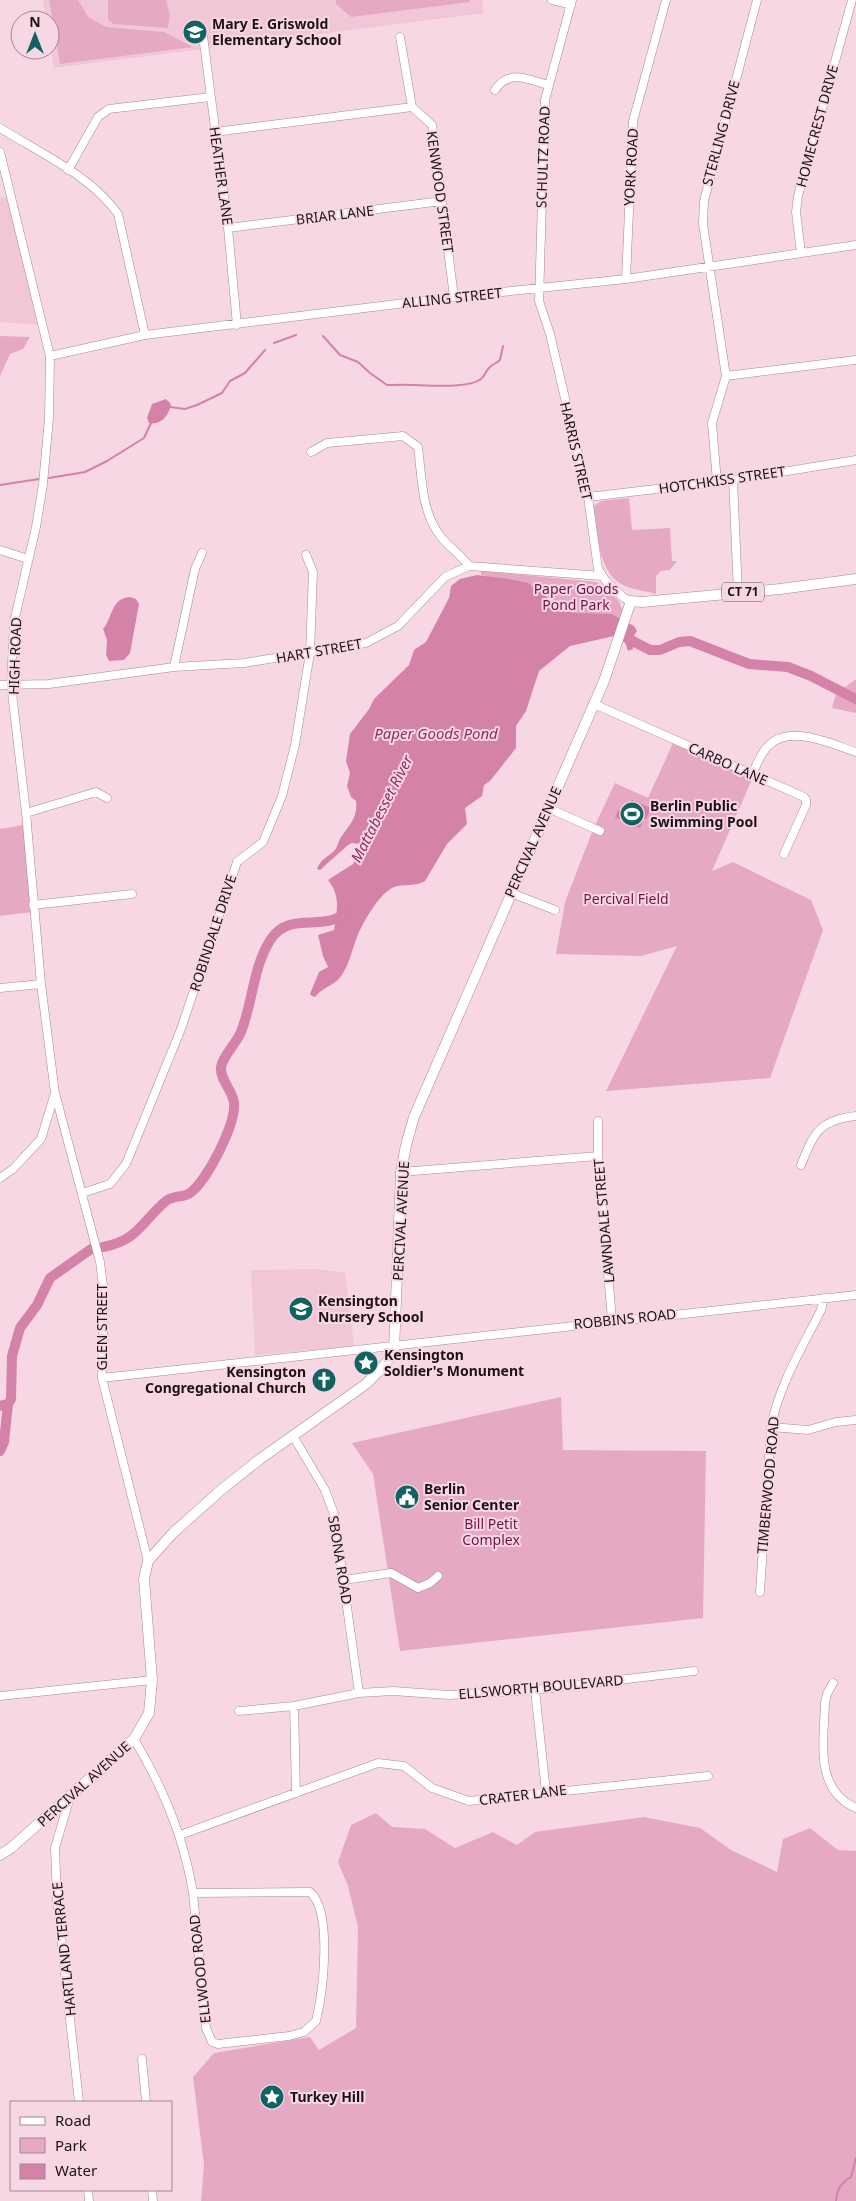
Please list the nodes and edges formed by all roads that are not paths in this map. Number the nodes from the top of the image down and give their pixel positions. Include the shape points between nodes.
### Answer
1 (552, 0) edge
2 (666, 0) edge
3 (757, 0) edge
4 (852, 0) edge
5 (571, 2) edge
6 (202, 28) dead end
7 (400, 37) dead end
8 (548, 85) junction
9 (495, 90) dead end
10 (210, 97) junction
11 (412, 107) junction
12 (0, 128) edge
13 (215, 132) junction
14 (0, 152) edge
15 (68, 170) junction
16 (442, 201) junction
17 (228, 228) junction
18 (856, 245) edge
19 (802, 253) junction
20 (711, 268) junction
21 (626, 279) junction
22 (540, 288) junction
23 (454, 296) junction
24 (237, 325) junction
25 (145, 336) junction
26 (50, 356) junction
27 (856, 360) edge
28 (726, 376) junction
29 (311, 452) dead end
30 (856, 460) edge
31 (733, 480) junction
32 (717, 482) junction
33 (588, 497) junction
34 (0, 550) edge
35 (202, 554) dead end
36 (306, 555) dead end
37 (28, 558) junction
38 (469, 566) junction
39 (602, 576) junction
40 (856, 579) edge
41 (738, 593) junction
42 (630, 601) junction
43 (310, 653) junction
44 (174, 667) junction
45 (11, 684) junction
46 (0, 685) edge
47 (594, 704) junction
48 (856, 752) edge
49 (752, 775) junction
50 (107, 798) dead end
51 (548, 808) junction
52 (26, 813) junction
53 (600, 831) dead end
54 (784, 854) dead end
55 (511, 893) junction
56 (132, 894) dead end
57 (33, 905) junction
58 (556, 910) dead end
59 (41, 984) junction
60 (0, 988) edge
61 (55, 1093) junction
62 (856, 1116) edge
63 (598, 1121) dead end
64 (598, 1156) junction
65 (801, 1165) dead end
66 (402, 1172) junction
67 (0, 1178) edge
68 (82, 1193) junction
69 (856, 1295) edge
70 (824, 1298) junction
71 (612, 1320) junction
72 (395, 1346) junction
73 (102, 1378) junction
74 (856, 1420) edge
75 (771, 1427) junction
76 (294, 1436) junction
77 (148, 1562) junction
78 (438, 1576) dead end
79 (344, 1580) junction
80 (760, 1592) dead end
81 (694, 1671) dead end
82 (152, 1680) junction
83 (834, 1683) dead end
84 (535, 1690) junction
85 (359, 1693) junction
86 (0, 1696) edge
87 (294, 1706) junction
88 (239, 1711) dead end
89 (134, 1739) junction
90 (708, 1776) dead end
91 (546, 1792) junction
92 (296, 1793) junction
93 (70, 1797) junction
94 (856, 1808) edge
95 (180, 1835) junction
96 (0, 1855) edge
97 (193, 1893) junction
98 (142, 2059) dead end
99 (79, 2101) edge
100 (146, 2101) edge

1 - 5 street
2 - 21 street, YORK ROAD via 633,121
3 - 20 street, STERLING DRIVE via 704,201 703,224
4 - 19 street, HOMECREST DRIVE via 798,196 796,212
5 - 8 street, SCHULTZ ROAD
6 - 10 street, HEATHER LANE
7 - 11 street
8 - 9 street via 510,78 502,81
8 - 22 street, SCHULTZ ROAD via 543,114
10 - 13 street, HEATHER LANE
10 - 15 street via 110,109 98,117
11 - 13 street
11 - 16 street, KENWOOD STREET via 432,125
12 - 15 street
13 - 17 street, HEATHER LANE
14 - 26 street, HIGH ROAD
15 - 25 street via 106,198 118,214
16 - 17 street, BRIAR LANE
16 - 23 street, KENWOOD STREET
17 - 24 street, HEATHER LANE
18 - 19 street, ALLING STREET
19 - 20 street, ALLING STREET
20 - 21 street, ALLING STREET
20 - 28 street, STERLING DRIVE
21 - 22 street, ALLING STREET
22 - 23 street, ALLING STREET
22 - 33 street, HARRIS STREET via 540,301
23 - 24 street, ALLING STREET
24 - 25 street, ALLING STREET
25 - 26 street, ALLING STREET
26 - 37 street, HIGH ROAD via 43,484
27 - 28 street
28 - 32 street via 712,423
29 - 38 street via 327,443 403,436 418,447 429,517 442,538
30 - 31 street, HOTCHKISS STREET
31 - 32 street, HOTCHKISS STREET
31 - 41 street
32 - 33 street, HOTCHKISS STREET
33 - 39 street, HARRIS STREET via 597,564
34 - 37 street
35 - 44 street via 195,569
36 - 43 street, ROBINDALE DRIVE via 313,572
37 - 45 street, HIGH ROAD via 14,622
38 - 39 street, HART STREET
38 - 43 street, HART STREET via 445,577 412,614 382,637
39 - 42 street, HARRIS STREET
40 - 41 main road, CT 71
41 - 42 main road, CT 71
42 - 47 main road, PERCIVAL AVENUE
43 - 44 street, HART STREET via 244,663
43 - 68 street, ROBINDALE DRIVE via 295,745 282,796 263,842 236,862 181,1029 126,1164 110,1184
44 - 45 street, HART STREET via 49,684
45 - 46 street, HART STREET
45 - 52 street, HIGH ROAD
47 - 49 street, CARBO LANE
47 - 51 main road, PERCIVAL AVENUE
48 - 49 street via 800,736 786,737 767,747
49 - 54 street, CARBO LANE via 806,799
50 - 52 street via 96,792
51 - 53 street
51 - 55 main road, PERCIVAL AVENUE
52 - 57 street, HIGH ROAD
55 - 58 street
55 - 66 main road, PERCIVAL AVENUE via 414,1117
56 - 57 street
57 - 59 street, HIGH ROAD
59 - 60 street
59 - 61 street, HIGH ROAD
61 - 67 street, HIGH ROAD via 40,1139 13,1169
61 - 68 street, GLEN STREET
62 - 65 street via 834,1120 816,1131
63 - 64 street, LAWNDALE STREET
64 - 66 street
64 - 71 street, LAWNDALE STREET
66 - 72 main road, PERCIVAL AVENUE
68 - 73 street, GLEN STREET via 103,1282
69 - 70 street, ROBBINS ROAD
70 - 71 street, ROBBINS ROAD
70 - 75 street, TIMBERWOOD ROAD via 782,1388
71 - 72 street, ROBBINS ROAD
72 - 73 street, ROBBINS ROAD
72 - 76 main road, PERCIVAL AVENUE via 388,1361 366,1384
73 - 77 street, GLEN STREET
74 - 75 street via 808,1430
75 - 80 street, TIMBERWOOD ROAD
76 - 77 main road, PERCIVAL AVENUE via 221,1490 173,1533
76 - 79 street, SBONA ROAD via 334,1514
77 - 82 main road, PERCIVAL AVENUE via 144,1579
78 - 79 street via 418,1588 391,1573
79 - 85 street, SBONA ROAD
81 - 84 street, ELLSWORTH BOULEVARD
82 - 86 street
82 - 89 main road, PERCIVAL AVENUE via 149,1714
83 - 94 street via 826,1694 825,1703 826,1775 837,1796
84 - 85 street, ELLSWORTH BOULEVARD via 449,1695 393,1691
84 - 91 street
85 - 87 street, ELLSWORTH BOULEVARD
87 - 88 street, ELLSWORTH BOULEVARD
87 - 92 street
89 - 93 main road, PERCIVAL AVENUE
89 - 95 street, ELLWOOD ROAD
90 - 91 street, CRATER LANE
91 - 92 street, CRATER LANE via 470,1801 432,1788 404,1766 378,1763
92 - 95 street, CRATER LANE
93 - 96 main road, PERCIVAL AVENUE
93 - 99 street, HARTLAND TERRACE via 55,1848 57,1899
95 - 97 street, ELLWOOD ROAD
97 - 97 street, ELLWOOD ROAD via 206,2028 212,2042 289,2036 310,2028 316,2021 324,1961 320,1906 315,1896 303,1891
98 - 100 street

